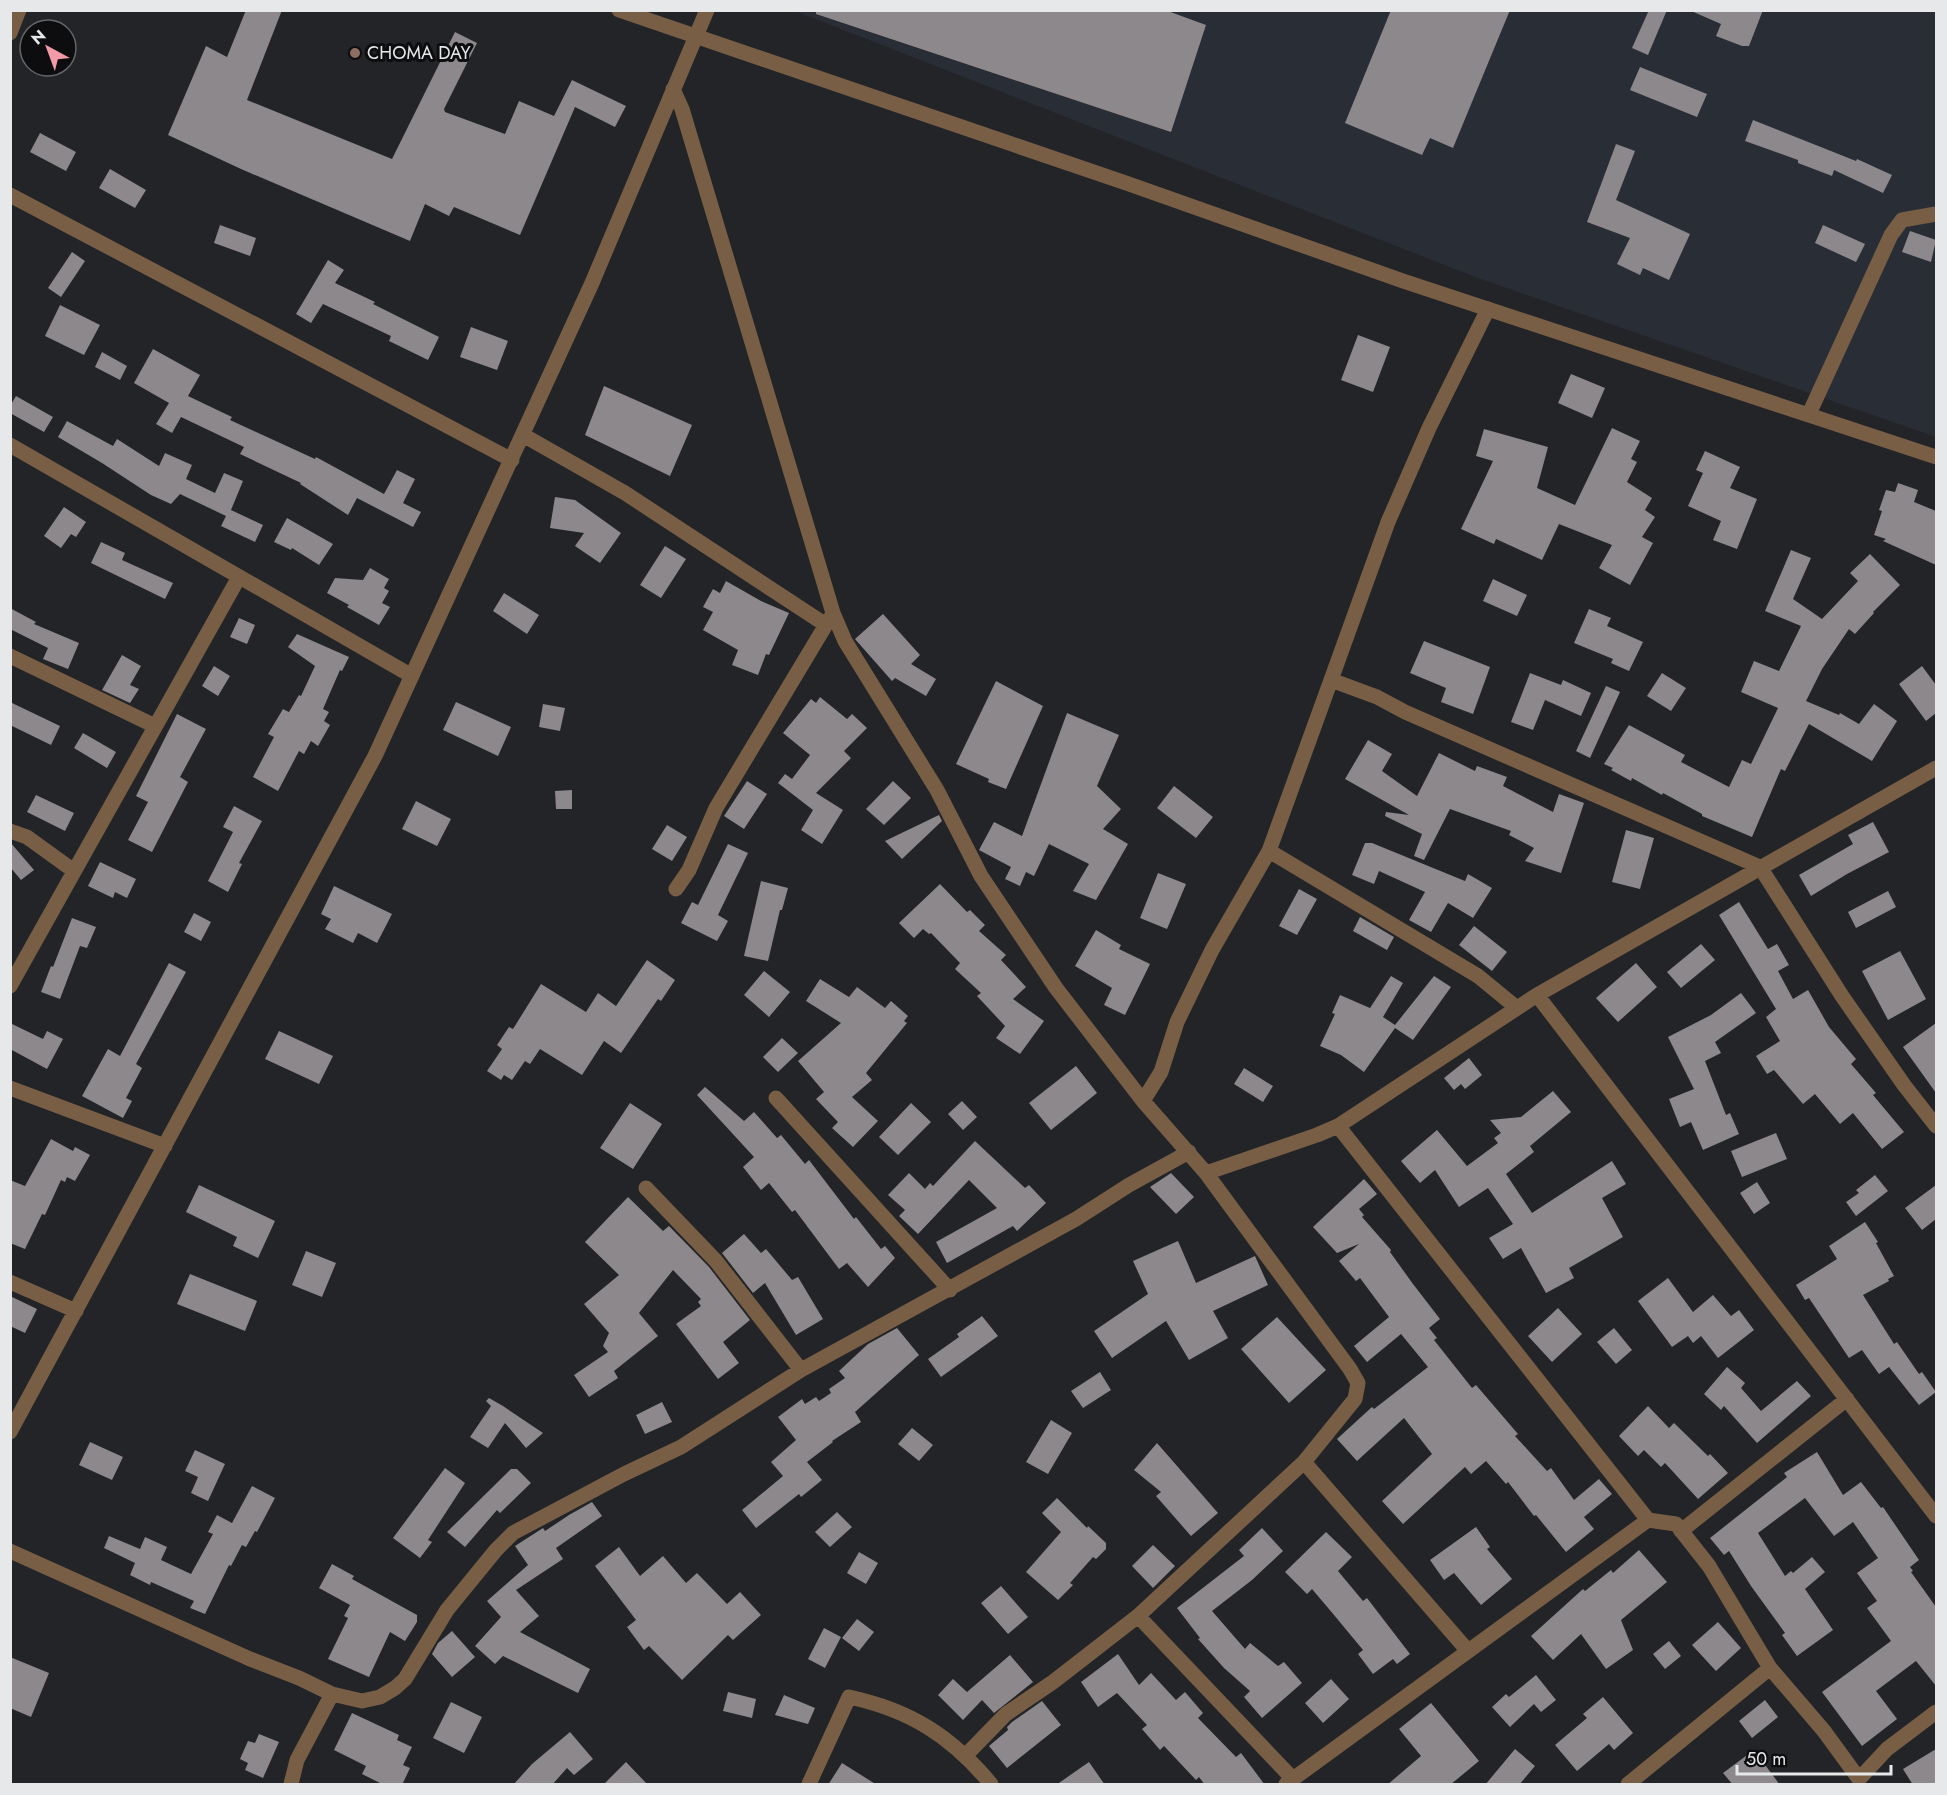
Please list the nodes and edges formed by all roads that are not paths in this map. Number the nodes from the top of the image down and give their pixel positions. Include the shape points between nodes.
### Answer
1 (20, 10) edge
2 (619, 10) edge
3 (707, 10) edge
4 (10, 33) edge
5 (697, 37) junction
6 (673, 89) junction
7 (10, 195) edge
8 (1936, 214) edge
9 (1488, 309) junction
10 (1809, 414) junction
11 (523, 435) junction
12 (10, 445) edge
13 (1936, 457) edge
14 (512, 460) junction
15 (239, 577) junction
16 (829, 619) junction
17 (10, 656) edge
18 (412, 676) junction
19 (1331, 680) junction
20 (155, 726) junction
21 (1936, 768) edge
22 (10, 831) edge
23 (1269, 851) junction
24 (1760, 867) junction
25 (74, 871) junction
26 (676, 889) dead end
27 (10, 986) edge
28 (1537, 995) junction
29 (1517, 1008) junction
30 (10, 1088) edge
31 (776, 1098) dead end
32 (1143, 1101) junction
33 (1338, 1126) junction
34 (1936, 1126) edge
35 (165, 1146) junction
36 (1189, 1152) junction
37 (1206, 1173) junction
38 (646, 1188) dead end
39 (10, 1282) edge
40 (950, 1290) junction
41 (76, 1311) junction
42 (801, 1370) junction
43 (1847, 1400) junction
44 (10, 1432) edge
45 (1304, 1462) junction
46 (1936, 1516) edge
47 (1648, 1520) junction
48 (1682, 1531) junction
49 (10, 1551) edge
50 (1138, 1616) junction
51 (1468, 1651) junction
52 (1770, 1668) junction
53 (332, 1694) junction
54 (1936, 1712) edge
55 (965, 1756) junction
56 (1289, 1782) edge
57 (1856, 1782) edge
58 (291, 1785) edge
59 (809, 1785) edge
60 (991, 1785) edge
61 (1628, 1785) edge

1 - 4 street
2 - 5 street
3 - 5 street
5 - 6 street
5 - 9 street
6 - 11 street
6 - 16 street
7 - 14 street
8 - 10 street via 1902,220 1892,235
9 - 10 street
9 - 19 street via 1388,522
10 - 13 street
11 - 14 street
11 - 16 street
12 - 15 street
14 - 18 street
15 - 18 street
15 - 20 street
16 - 26 street via 716,808 689,870
16 - 32 street via 937,790 981,876 1056,987
17 - 20 street
18 - 35 street via 375,756
19 - 23 street
19 - 24 street
20 - 25 street
21 - 24 street
22 - 25 street via 27,837
23 - 29 street via 1478,976
23 - 32 street via 1212,950 1177,1022 1161,1072
24 - 28 street
24 - 34 street via 1842,996
25 - 27 street
28 - 29 street
28 - 43 street
29 - 33 street
30 - 35 street
31 - 40 street
32 - 36 street
33 - 37 street
33 - 47 street
35 - 41 street
36 - 37 street
36 - 40 street
37 - 45 street via 1358,1383 1355,1399
38 - 42 street via 716,1261
39 - 41 street
40 - 42 street
41 - 44 street
42 - 53 street via 681,1447 513,1533 447,1610 411,1671 395,1688 362,1701
43 - 46 street
43 - 48 street
45 - 50 street
45 - 51 street
47 - 48 street via 1676,1524
47 - 51 street
48 - 52 street via 1710,1566
49 - 53 street
50 - 55 street via 1006,1714
50 - 56 street
51 - 56 street
52 - 57 street via 1824,1731
52 - 61 street
53 - 58 street via 297,1760
54 - 57 street via 1887,1749
55 - 59 street via 901,1711 849,1697
55 - 60 street

